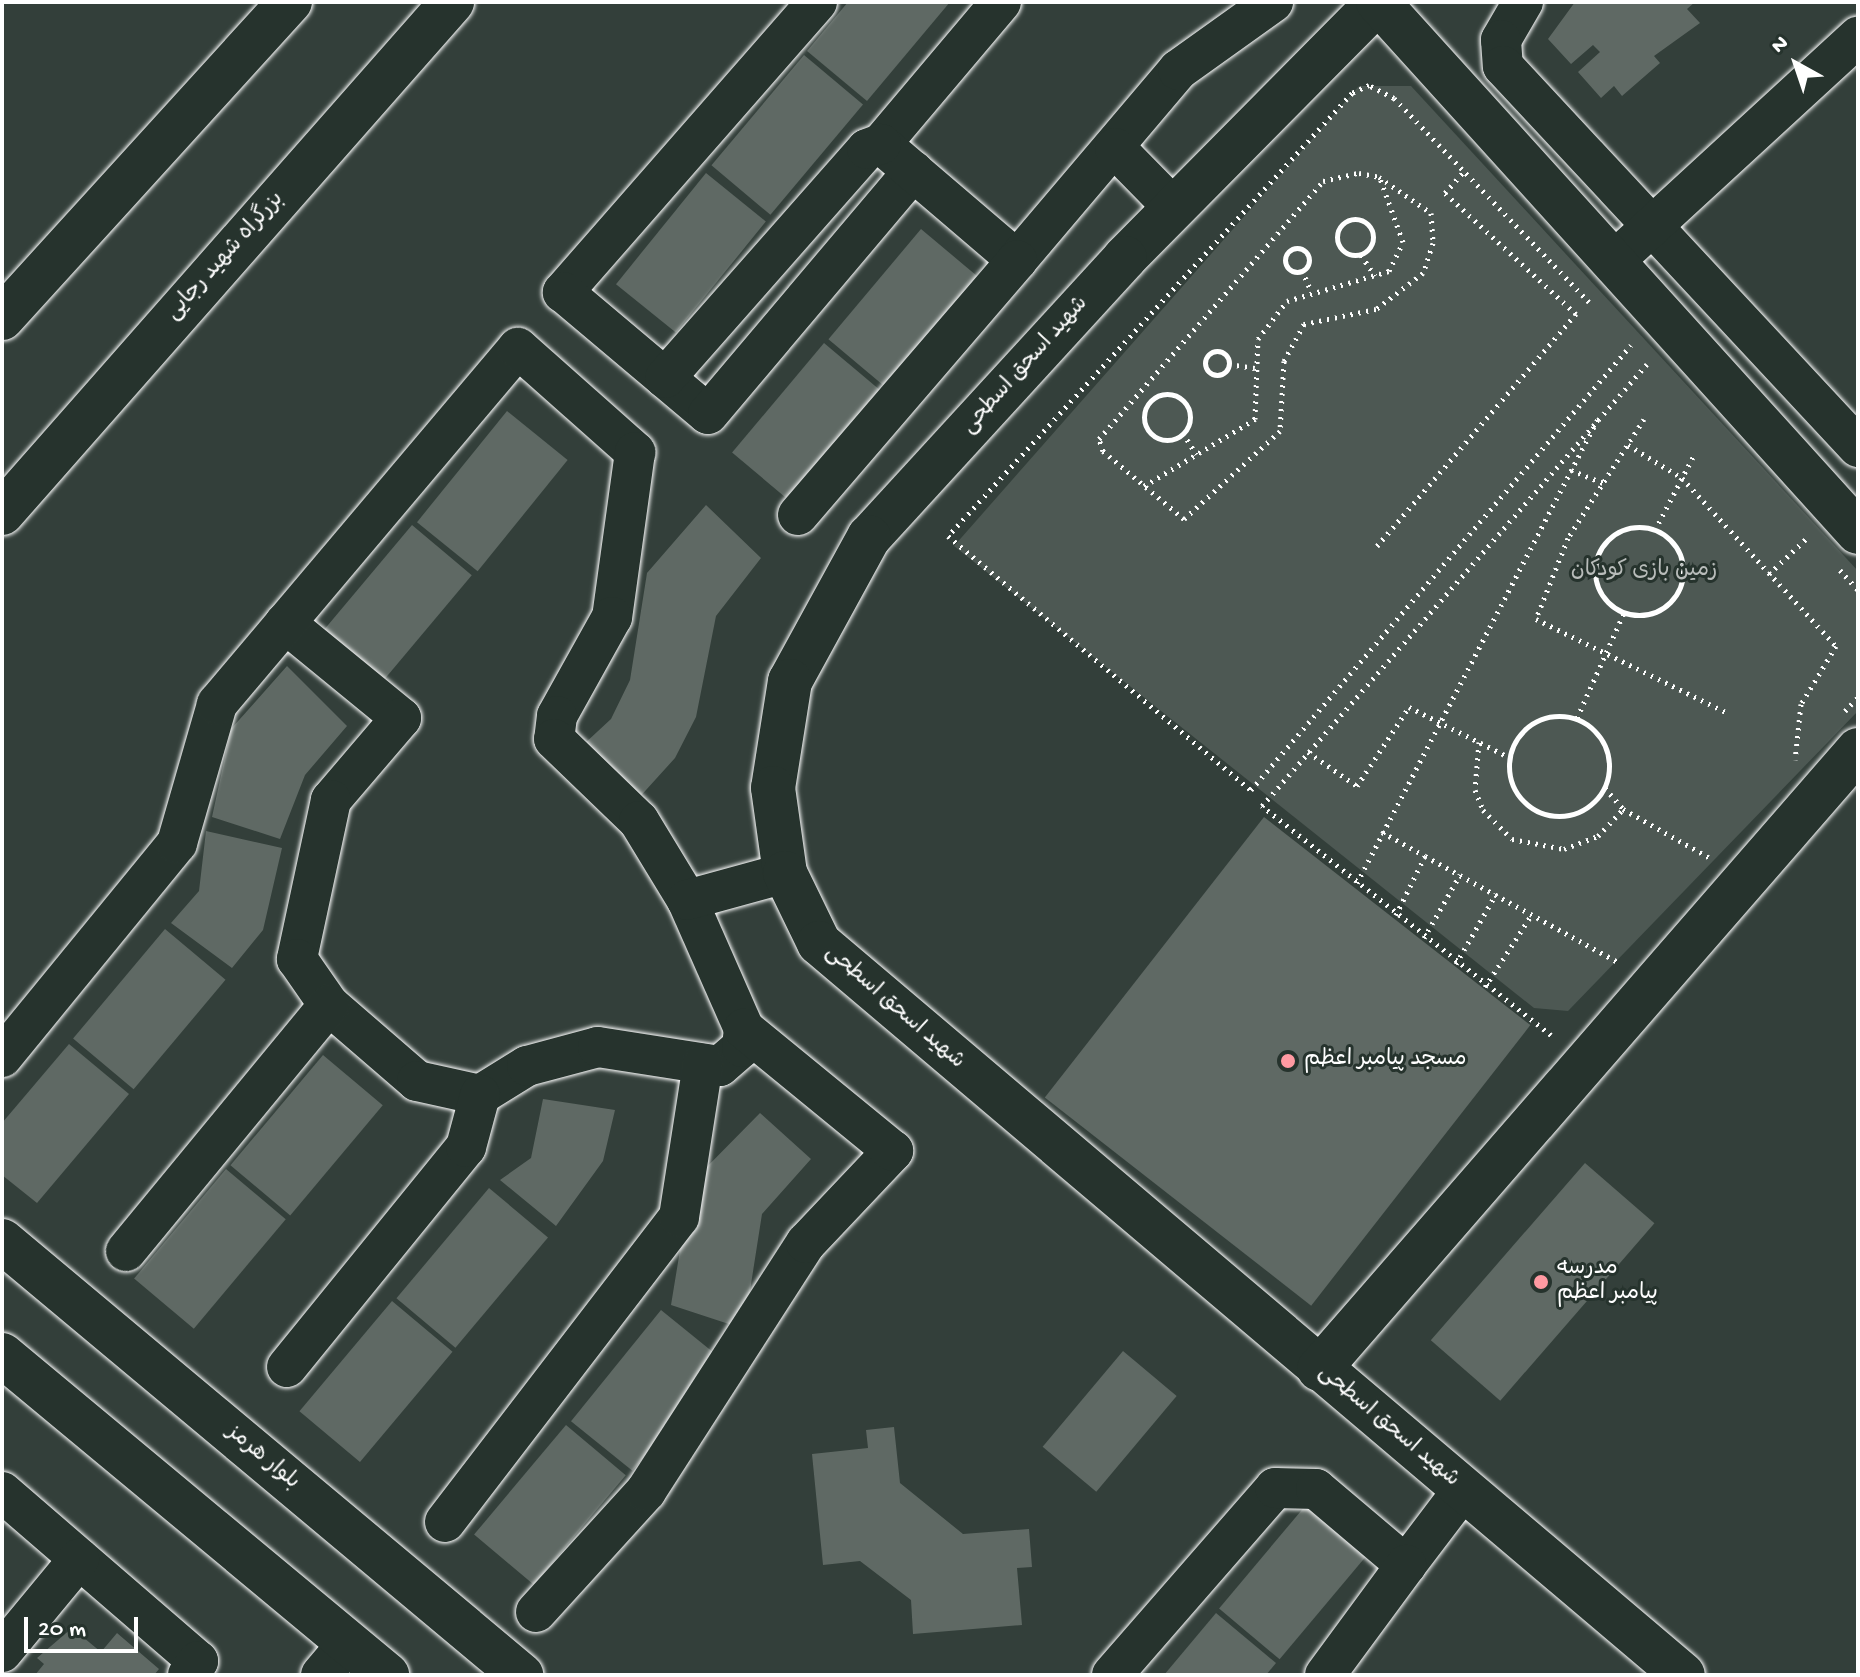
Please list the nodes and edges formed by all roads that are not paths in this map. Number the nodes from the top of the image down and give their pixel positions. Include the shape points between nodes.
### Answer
1 (290, 2) edge
2 (452, 2) edge
3 (817, 2) edge
4 (1001, 2) edge
5 (1273, 2) edge
6 (1378, 2) edge
7 (1523, 2) edge
8 (1858, 37) edge
9 (881, 144) junction
10 (1115, 148) junction
11 (913, 171) junction
12 (1174, 208) junction
13 (1654, 225) junction
14 (1017, 260) junction
15 (1613, 262) junction
16 (2, 318) edge
17 (665, 378) junction
18 (1858, 447) edge
19 (2, 513) edge
20 (798, 515) dead end
21 (1847, 520) edge
22 (285, 623) junction
23 (1847, 735) edge
24 (785, 873) junction
25 (687, 900) junction
26 (329, 1005) junction
27 (744, 1029) junction
28 (2, 1057) edge
29 (703, 1064) junction
30 (480, 1095) junction
31 (2, 1241) edge
32 (126, 1251) dead end
33 (2, 1355) edge
34 (287, 1367) dead end
35 (1319, 1369) junction
36 (1463, 1490) junction
37 (2, 1492) edge
38 (445, 1522) dead end
39 (79, 1559) junction
40 (1406, 1565) junction
41 (536, 1612) dead end
42 (2, 1652) edge
43 (334, 1659) edge
44 (188, 1675) edge
45 (387, 1675) edge
46 (521, 1675) edge
47 (1112, 1675) edge
48 (1325, 1675) edge
49 (1683, 1675) edge

1 - 16 main road
2 - 19 main road, بزرگراه شهید رجایی
3 - 17 street via 563,292
4 - 9 street
5 - 10 street via 1178,70
6 - 12 main road, شهید اسحق اسطحی
6 - 15 main road
7 - 13 street via 1501,40 1503,66
8 - 13 street
9 - 11 street
9 - 17 street via 867,149
10 - 12 street
10 - 14 street
11 - 14 street
11 - 17 street via 708,414
12 - 24 main road, شهید اسحق اسطحی via 869,537 790,681 773,788
13 - 15 street
13 - 18 street
14 - 20 street
15 - 21 main road
22 - 25 street via 518,348 635,452 612,617 557,716 554,739 639,821
22 - 26 street via 401,718 331,800 297,959
22 - 28 street via 217,704 177,843
23 - 35 main road
24 - 25 street
24 - 35 main road, شهید اسحق اسطحی via 819,943
25 - 27 street
26 - 30 street via 417,1081
26 - 32 street
27 - 29 street via 742,1047 720,1066
27 - 41 street via 893,1151 806,1243 646,1491
29 - 30 street via 598,1047 527,1066
29 - 38 street via 679,1217
30 - 34 street via 466,1147
31 - 46 main road, بلوار هرمز
33 - 43 main road
35 - 36 main road, شهید اسحق اسطحی
36 - 40 street
36 - 49 main road, شهید اسحق اسطحی
37 - 39 street
39 - 42 street
39 - 44 street via 198,1661
40 - 47 street via 1316,1489 1275,1488
40 - 48 street
43 - 45 main road

